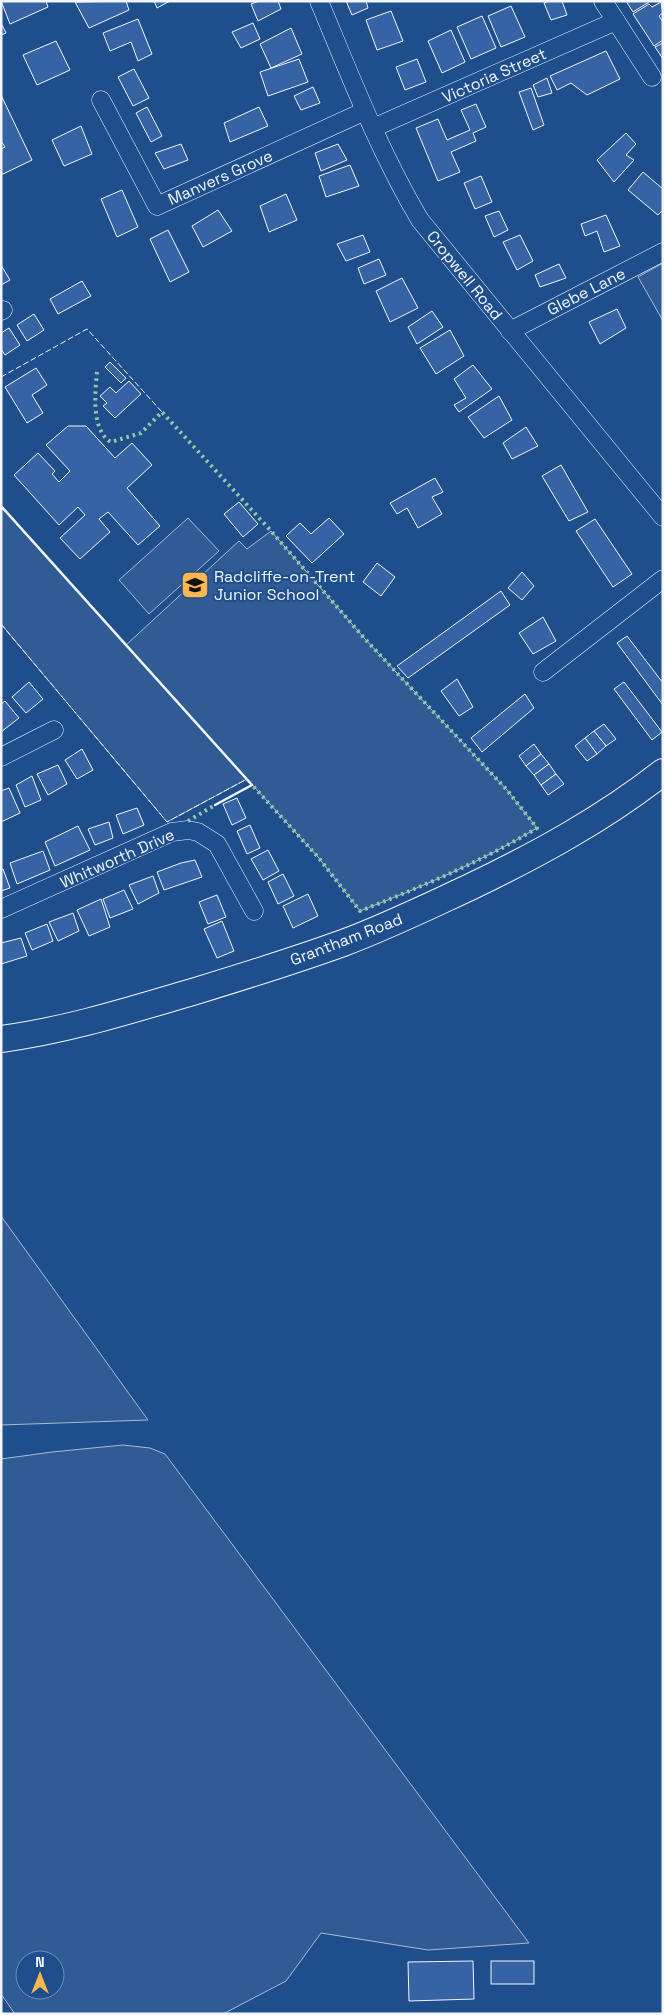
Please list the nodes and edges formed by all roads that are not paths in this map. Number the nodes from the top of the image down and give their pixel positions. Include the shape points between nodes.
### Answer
1 (319, 1) edge
2 (603, 1) edge
3 (616, 21) junction
4 (652, 77) dead end
5 (101, 100) dead end
6 (365, 111) junction
7 (373, 128) junction
8 (663, 252) edge
9 (510, 331) junction
10 (663, 517) edge
11 (663, 579) edge
12 (543, 672) dead end
13 (54, 730) dead end
14 (1, 757) edge
15 (663, 772) edge
16 (1, 909) edge
17 (254, 911) dead end
18 (1, 1039) edge

1 - 6 street, Cropwell Road
2 - 3 street
3 - 4 street
3 - 7 street, Victoria Street
5 - 6 street, Manvers Grove via 157,206
6 - 7 street, Cropwell Road
7 - 9 street, Cropwell Road via 399,186 420,220
8 - 9 street, Glebe Lane
9 - 10 street, Cropwell Road
11 - 12 street
13 - 14 street
15 - 18 highway, Grantham Road via 572,835 494,876 344,942 102,1019
16 - 17 street, Whitworth Drive via 166,834 188,830 198,832 217,844

